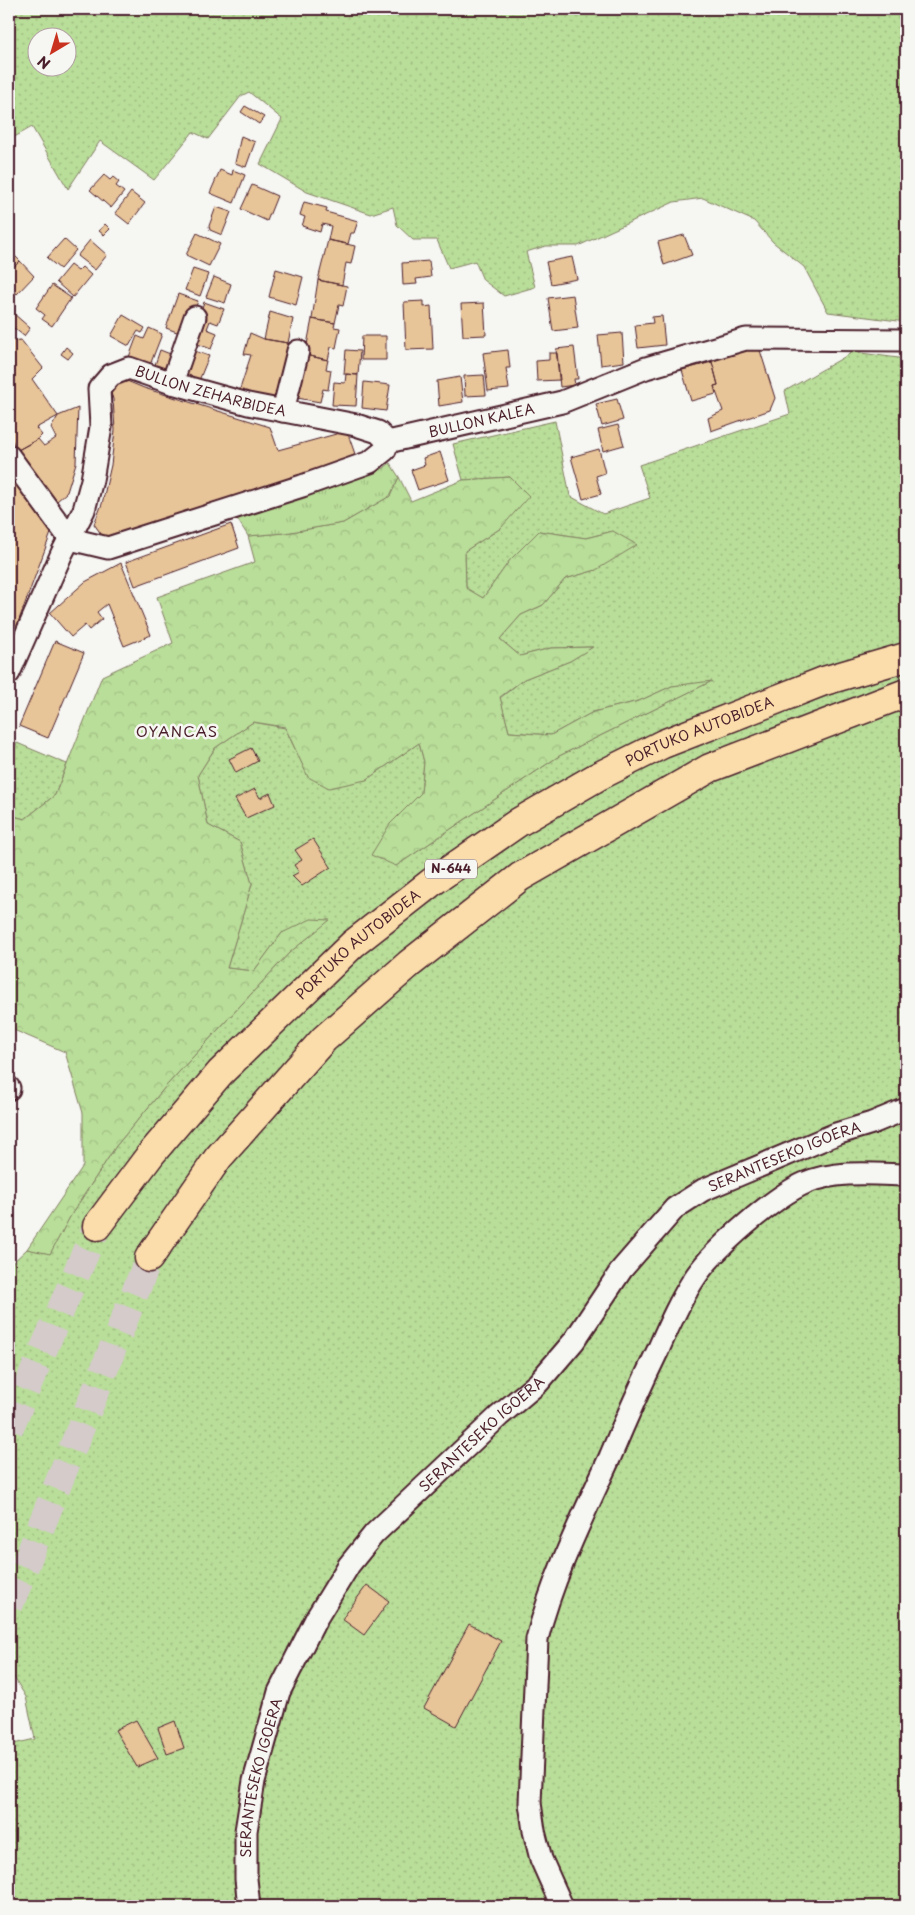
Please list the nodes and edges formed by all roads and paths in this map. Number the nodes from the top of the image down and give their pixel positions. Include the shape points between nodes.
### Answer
1 (195, 316) dead end
2 (906, 340) edge
3 (298, 350) dead end
4 (172, 383) junction
5 (283, 411) junction
6 (388, 442) junction
7 (9, 456) edge
8 (70, 539) junction
9 (906, 657) edge
10 (9, 673) edge
11 (906, 693) edge
12 (906, 1110) edge
13 (906, 1175) edge
14 (97, 1226) tunnel mouth
15 (149, 1258) tunnel mouth
16 (249, 1906) edge
17 (562, 1906) edge

1 - 4 street
2 - 6 street, BULLON KALEA via 746,338 646,368 562,402
3 - 5 street
4 - 5 street, BULLON ZEHARBIDEA
4 - 8 street, BULLON ZEHARBIDEA via 129,368 111,374 99,389 101,427 92,480 84,510
5 - 6 street, BULLON ZEHARBIDEA via 356,425 378,432
6 - 8 street via 385,450 370,462 108,548
7 - 8 street
8 - 10 street, BULLON ZEHARBIDEA
9 - 14 highway, PORTUKO AUTOBIDEA / N-644 via 824,681 663,744 519,822 432,882 353,944 220,1073 151,1154
11 - 15 highway via 710,768 520,877 409,964 324,1039 218,1158
12 - 16 street, SERANTESEKO IGOERA via 836,1134 703,1190 675,1208 622,1268 574,1341 538,1383 374,1534 321,1612 280,1692 254,1781 246,1831
13 - 17 street via 833,1175 804,1184 753,1219 717,1251 696,1276 671,1321 574,1537 537,1640 530,1803 541,1859

